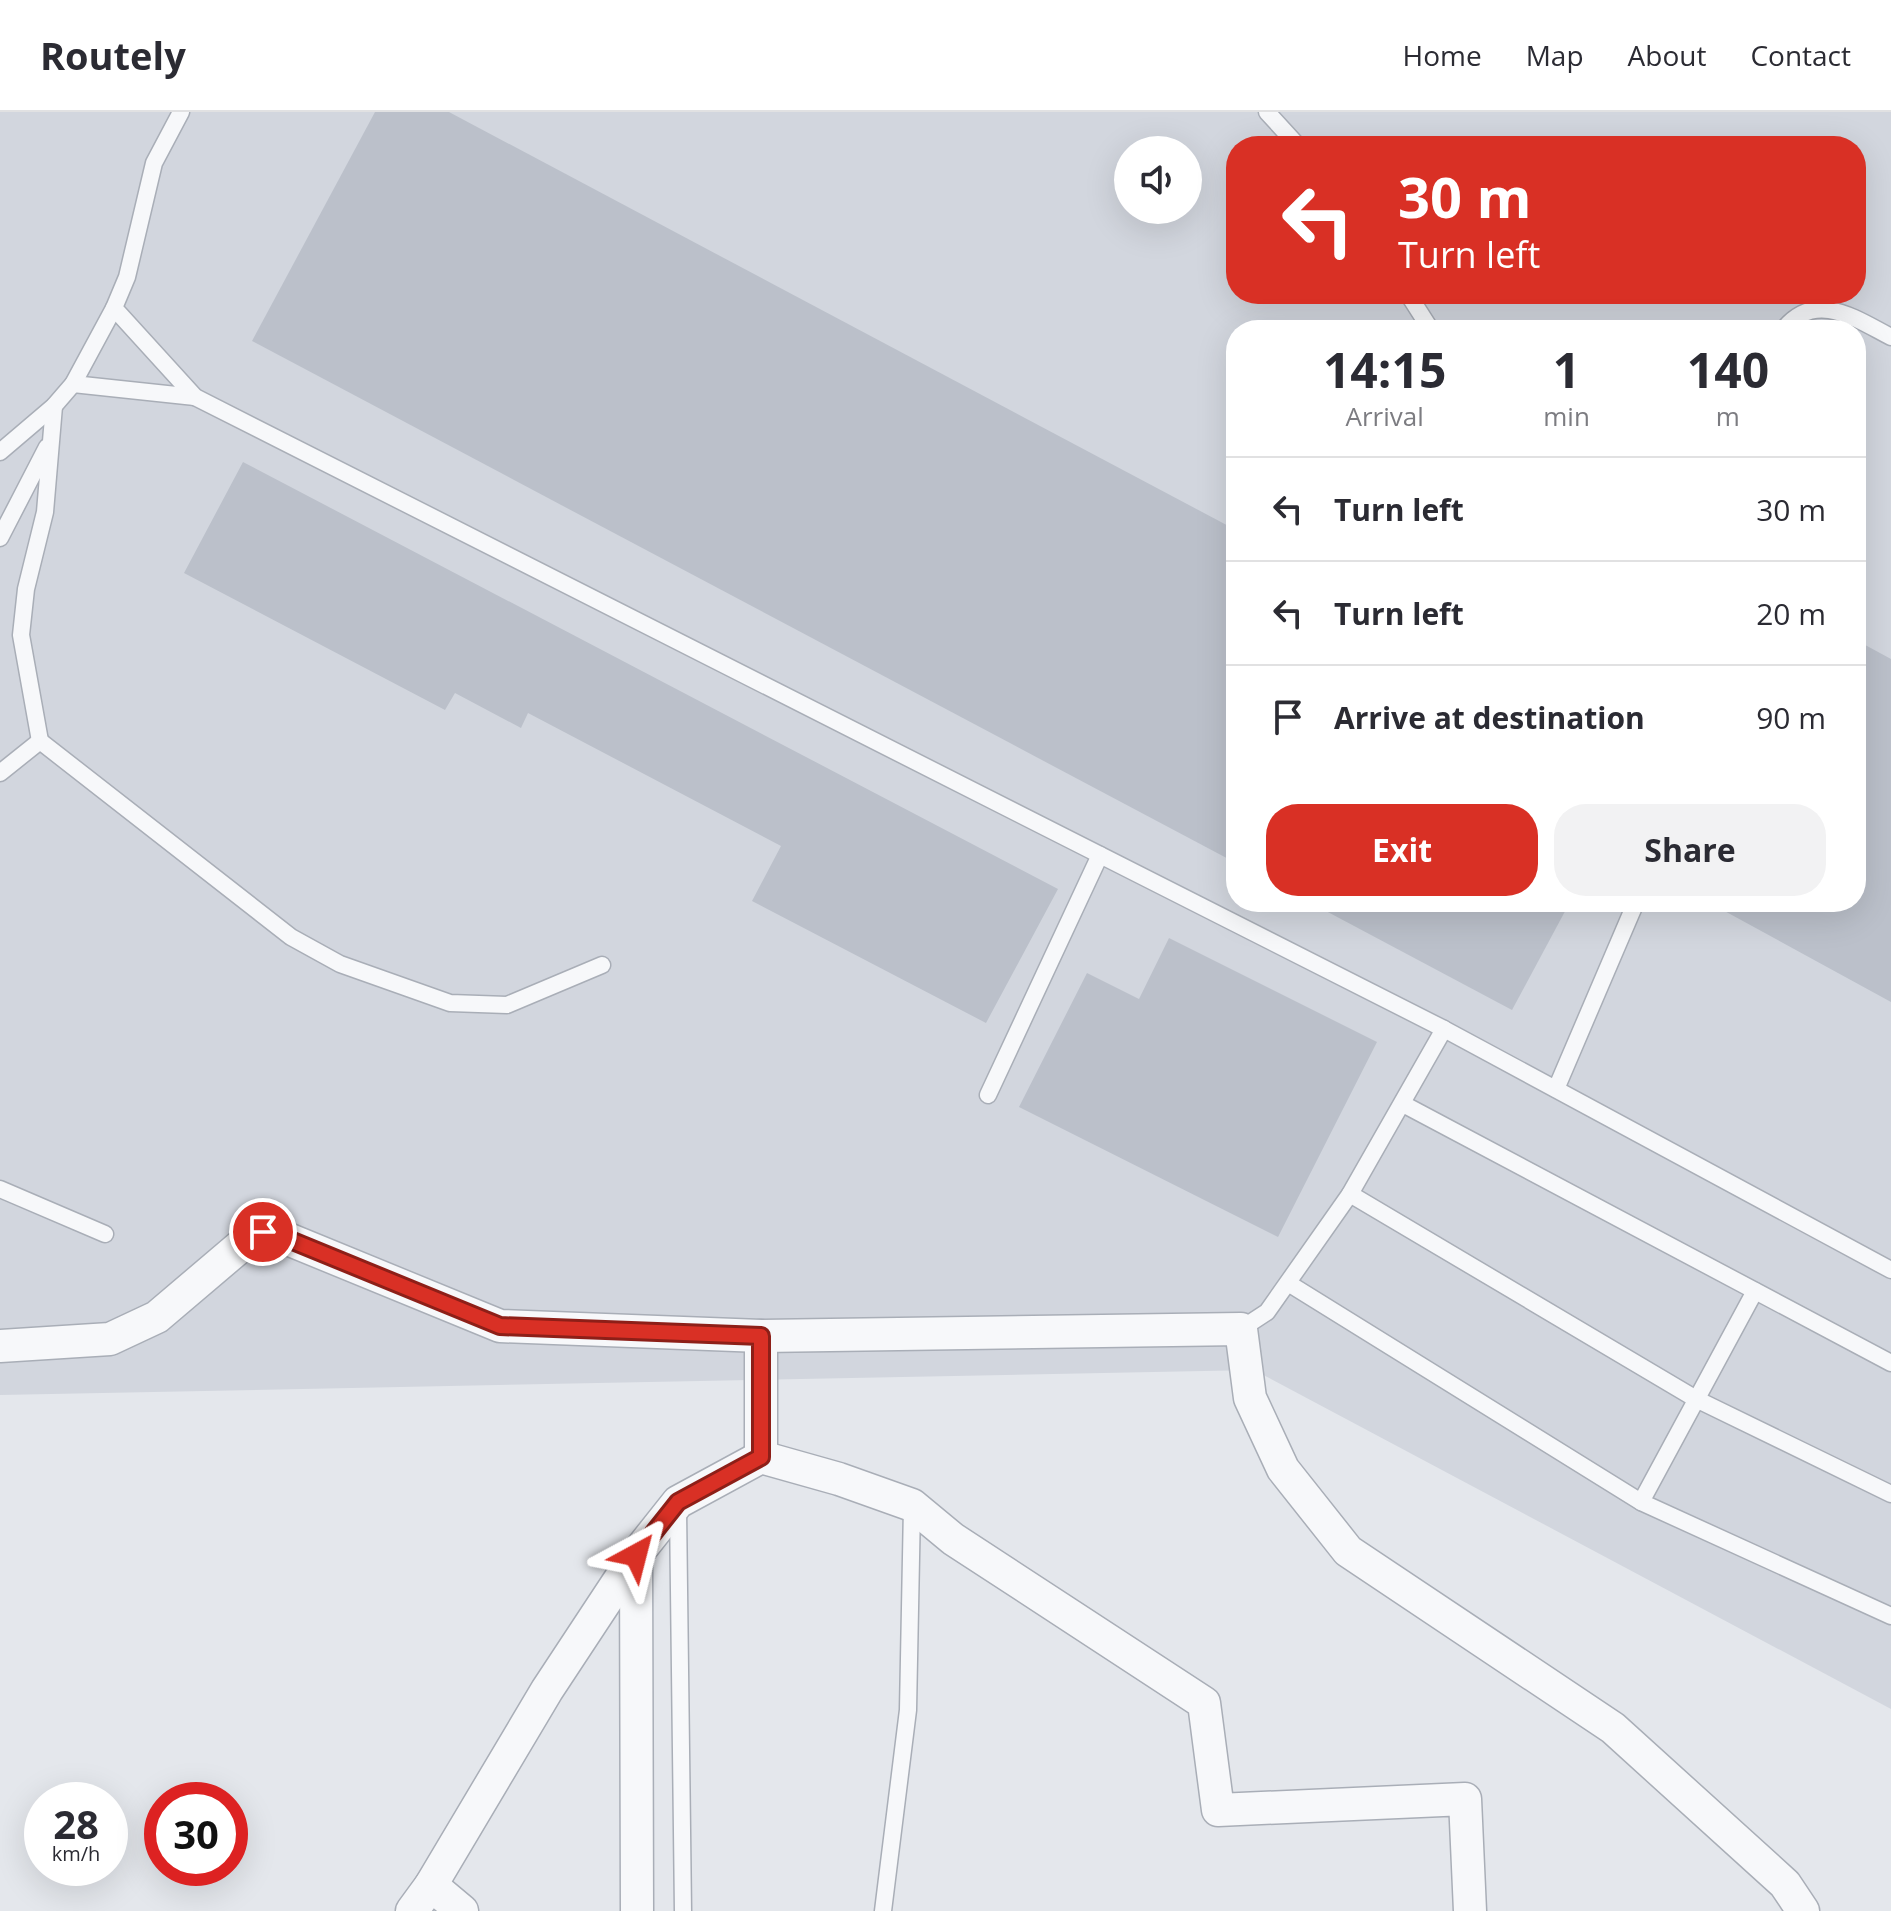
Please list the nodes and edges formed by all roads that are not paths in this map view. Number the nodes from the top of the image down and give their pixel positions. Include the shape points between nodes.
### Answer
1 (181, 112) edge
2 (1267, 112) edge
3 (1289, 136) edge
4 (114, 308) junction
5 (1790, 320) edge
6 (1857, 320) edge
7 (1866, 324) edge
8 (1891, 337) edge
9 (73, 384) junction
10 (195, 397) junction
11 (54, 406) junction
12 (51, 439) junction
13 (0, 452) edge
14 (0, 538) edge
15 (40, 741) junction
16 (0, 773) edge
17 (1100, 855) junction
18 (1632, 912) edge
19 (602, 965) dead end
20 (1444, 1029) junction
21 (1556, 1089) junction
22 (988, 1095) dead end
23 (1403, 1104) junction
24 (0, 1189) edge
25 (1350, 1194) junction
26 (105, 1234) dead end
27 (1891, 1270) edge
28 (1288, 1283) junction
29 (1755, 1291) junction
30 (1241, 1329) junction
31 (761, 1336) junction
32 (0, 1346) edge
33 (1891, 1363) edge
34 (1696, 1399) junction
35 (761, 1457) junction
36 (1891, 1494) edge
37 (678, 1502) junction
38 (1641, 1502) junction
39 (912, 1505) junction
40 (636, 1555) junction
41 (1891, 1616) edge
42 (431, 1885) junction
43 (412, 1911) edge
44 (462, 1911) edge
45 (637, 1911) edge
46 (683, 1911) edge
47 (883, 1911) edge
48 (1470, 1911) edge
49 (1803, 1911) edge

1 - 4 lane via 154,163 127,277
2 - 3 lane
4 - 9 lane
4 - 10 lane
5 - 6 lane via 1815,309 1837,310
7 - 8 lane
9 - 10 lane
9 - 11 lane
10 - 17 lane
11 - 12 lane
11 - 13 lane
12 - 14 lane
12 - 15 lane via 45,512 21,635
15 - 16 lane
15 - 19 lane via 291,937 340,964 450,1003 507,1005
17 - 20 lane
17 - 22 lane
18 - 21 lane
20 - 21 lane
20 - 23 lane
21 - 27 lane
23 - 25 lane
23 - 29 lane
24 - 26 lane
25 - 28 lane
25 - 34 lane
28 - 30 lane via 1267,1312
28 - 38 lane
29 - 33 lane
29 - 34 lane
30 - 31 street
30 - 49 street via 1250,1398 1276,1455 1348,1551 1613,1728 1785,1884
31 - 32 street via 500,1326 263,1232 157,1317 110,1339
31 - 35 street
34 - 36 lane
34 - 38 lane
35 - 37 street
35 - 39 street
37 - 40 street
37 - 46 lane
38 - 41 lane
39 - 47 lane via 908,1710
39 - 48 street via 953,1539 1204,1703 1218,1810 1465,1799
40 - 42 street via 547,1690
40 - 45 street
42 - 43 street
42 - 44 street

